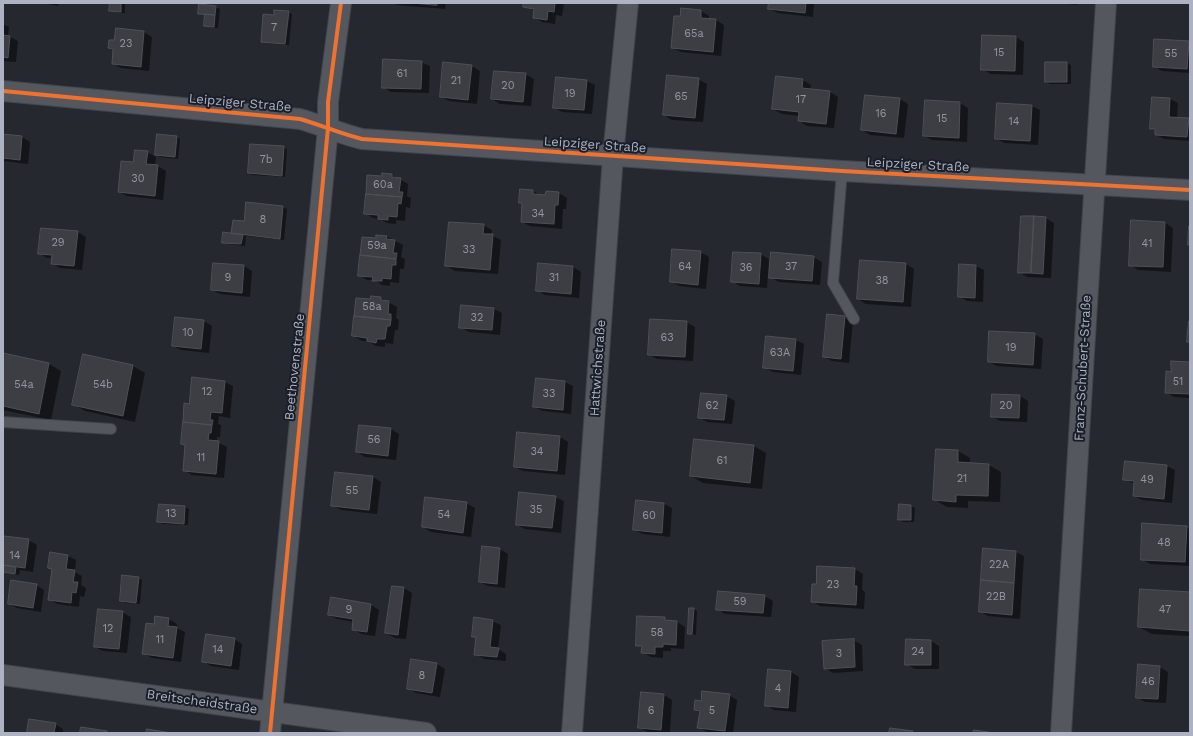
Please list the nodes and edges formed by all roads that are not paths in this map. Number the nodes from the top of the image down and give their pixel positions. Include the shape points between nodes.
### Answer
1 (341, 3) edge
2 (628, 3) edge
3 (1106, 3) edge
4 (3, 91) edge
5 (328, 128) junction
6 (613, 156) junction
7 (842, 171) junction
8 (1093, 185) junction
9 (1190, 190) edge
10 (854, 319) dead end
11 (3, 422) edge
12 (111, 429) dead end
13 (3, 675) edge
14 (271, 712) junction
15 (270, 733) edge
16 (426, 733) edge
17 (572, 733) edge
18 (1061, 733) edge

1 - 5 street, Beethovenstraße via 328,102
2 - 6 street, Hattwichstraße
3 - 8 street, Franz-Schubert-Straße
4 - 5 street, Leipziger Straße via 300,119
5 - 6 street, Leipziger Straße via 362,139
5 - 14 street, Beethovenstraße
6 - 7 street, Leipziger Straße
6 - 17 street, Hattwichstraße
7 - 8 street, Leipziger Straße
7 - 10 lane via 833,283
8 - 9 street, Leipziger Straße
8 - 18 street, Franz-Schubert-Straße
11 - 12 lane
13 - 14 street, Breitscheidstraße
14 - 15 street, Beethovenstraße
14 - 16 street, Breitscheidstraße

